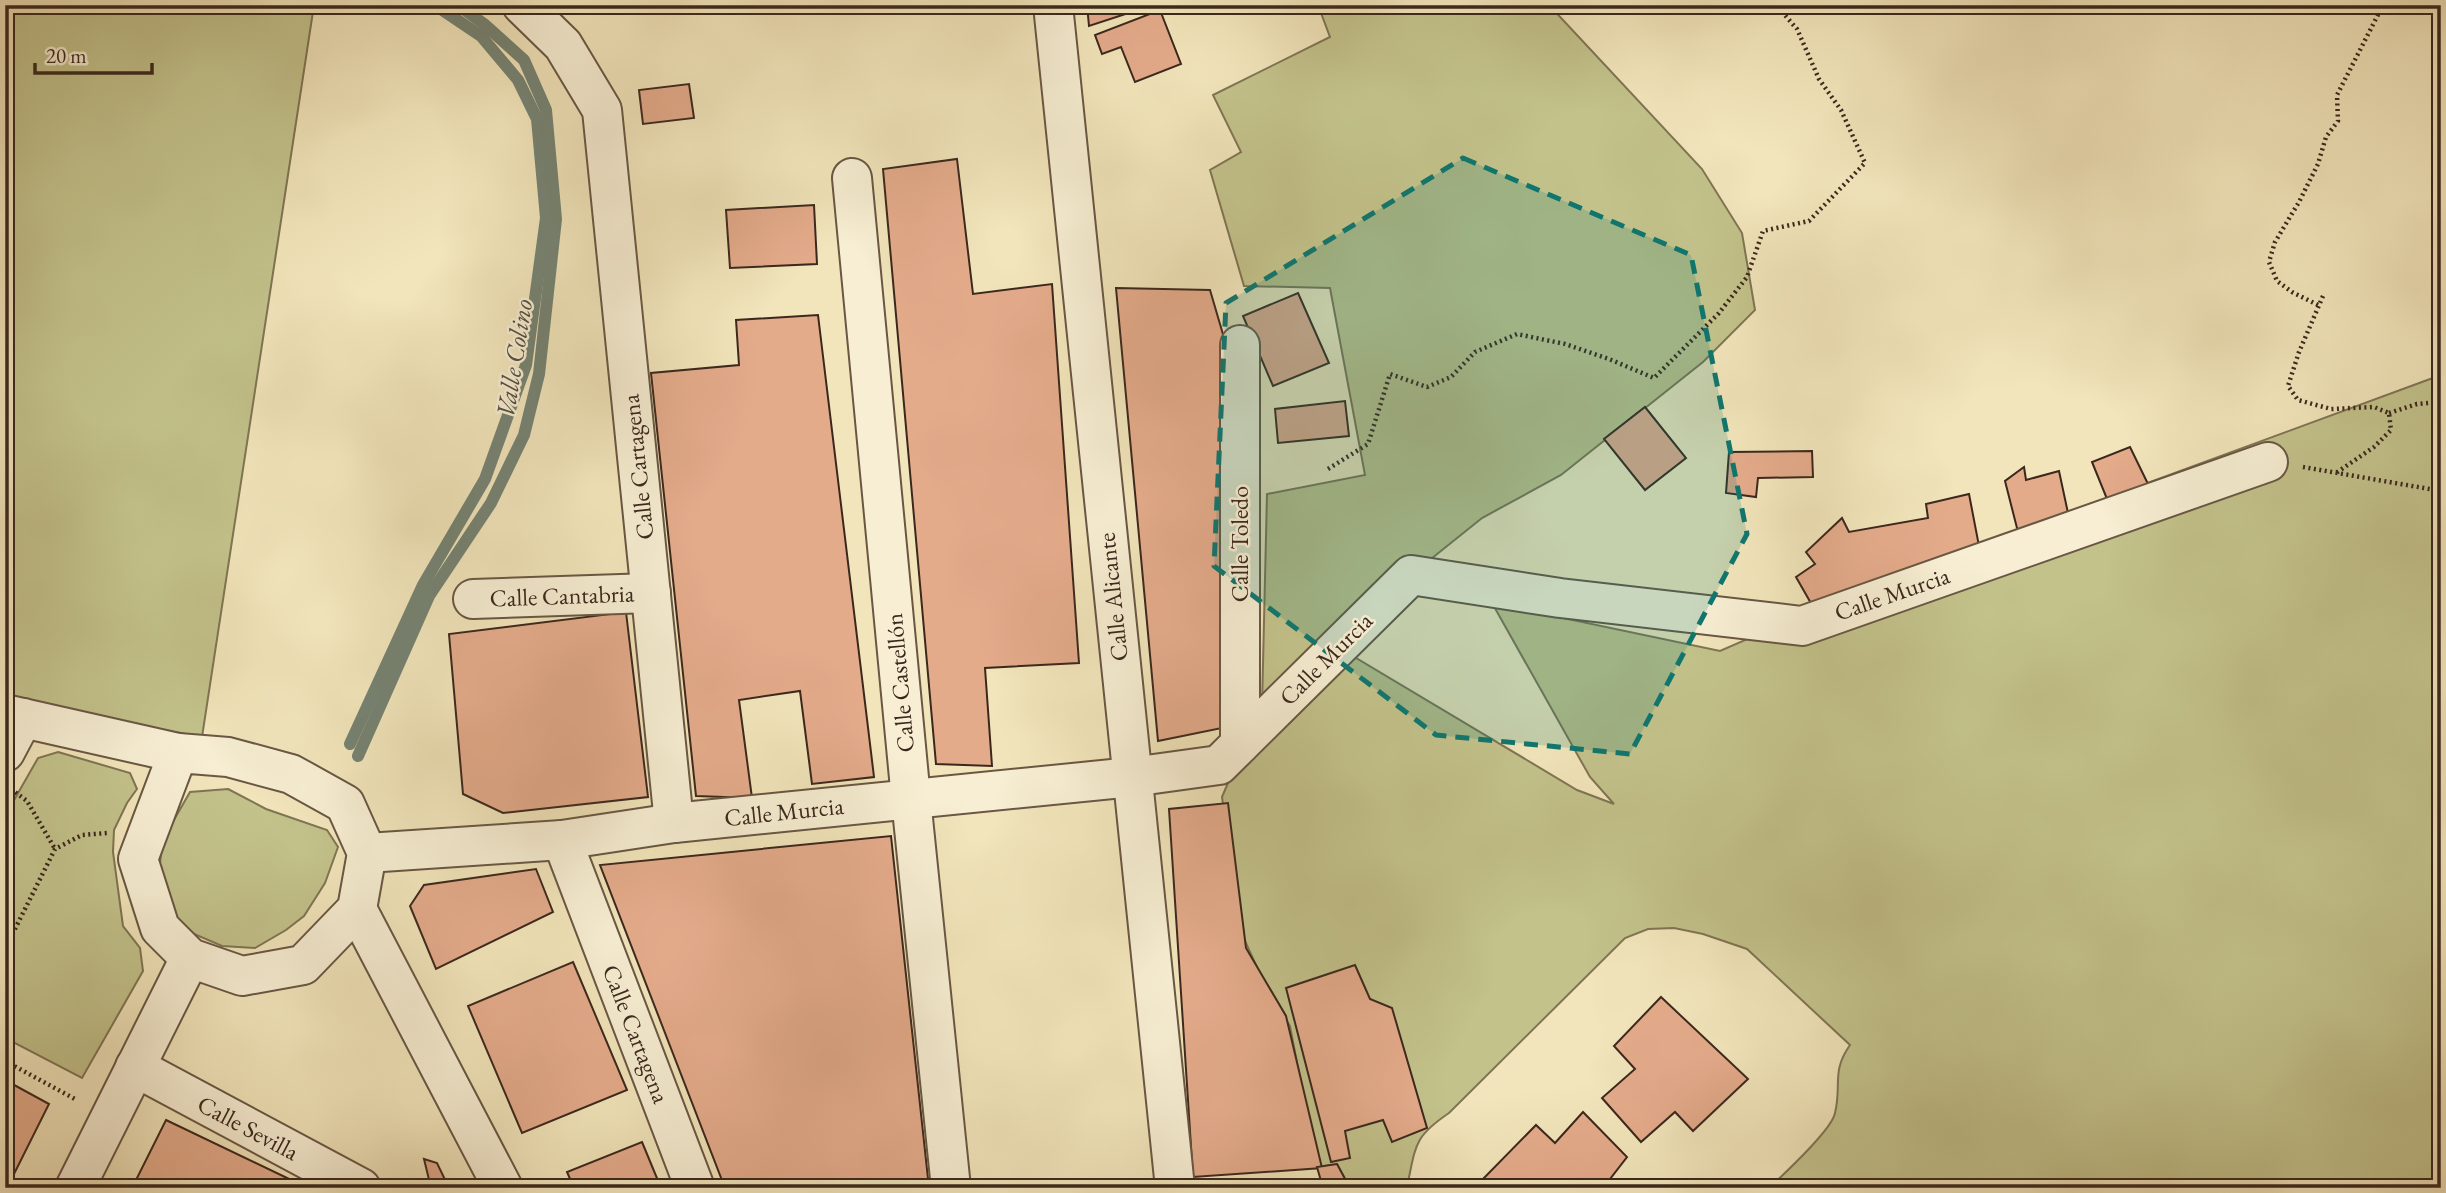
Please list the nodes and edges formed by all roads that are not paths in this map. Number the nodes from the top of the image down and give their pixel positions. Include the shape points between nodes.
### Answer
1 (522, 5) edge
2 (1054, 5) edge
3 (852, 178) dead end
4 (1240, 345) dead end
5 (2268, 461) road end
6 (651, 593) junction
7 (473, 599) dead end
8 (14, 716) edge
9 (1240, 744) junction
10 (5, 752) edge
11 (178, 753) junction
12 (1132, 778) junction
13 (911, 799) junction
14 (674, 823) junction
15 (562, 840) junction
16 (367, 853) junction
17 (357, 909) junction
18 (190, 957) junction
19 (135, 1068) junction
20 (75, 1188) edge
21 (361, 1188) edge
22 (503, 1188) edge
23 (695, 1188) edge
24 (951, 1188) edge
25 (1175, 1188) edge

1 - 6 street, Calle Cartagena via 563,45 602,110
2 - 12 street, Calle Alicante
3 - 13 street, Calle Castellón
4 - 9 street, Calle Toledo
5 - 9 street, Calle Murcia via 1802,626 1560,598 1411,575
6 - 7 street, Calle Cantabria
6 - 14 street, Calle Cartagena
8 - 10 street
8 - 11 street
9 - 12 street, Calle Murcia via 1219,765
11 - 16 street via 228,757 291,774 345,804
11 - 18 street via 138,859 160,929
12 - 13 street, Calle Murcia
12 - 25 street, Calle Alicante
13 - 14 street, Calle Murcia
13 - 24 street, Calle Castellón
14 - 15 street, Calle Murcia
15 - 16 street, Calle Murcia
15 - 23 street, Calle Cartagena
16 - 17 street
17 - 18 street via 303,965 242,976
17 - 22 street
18 - 19 street
19 - 20 street
19 - 21 street, Calle Sevilla

